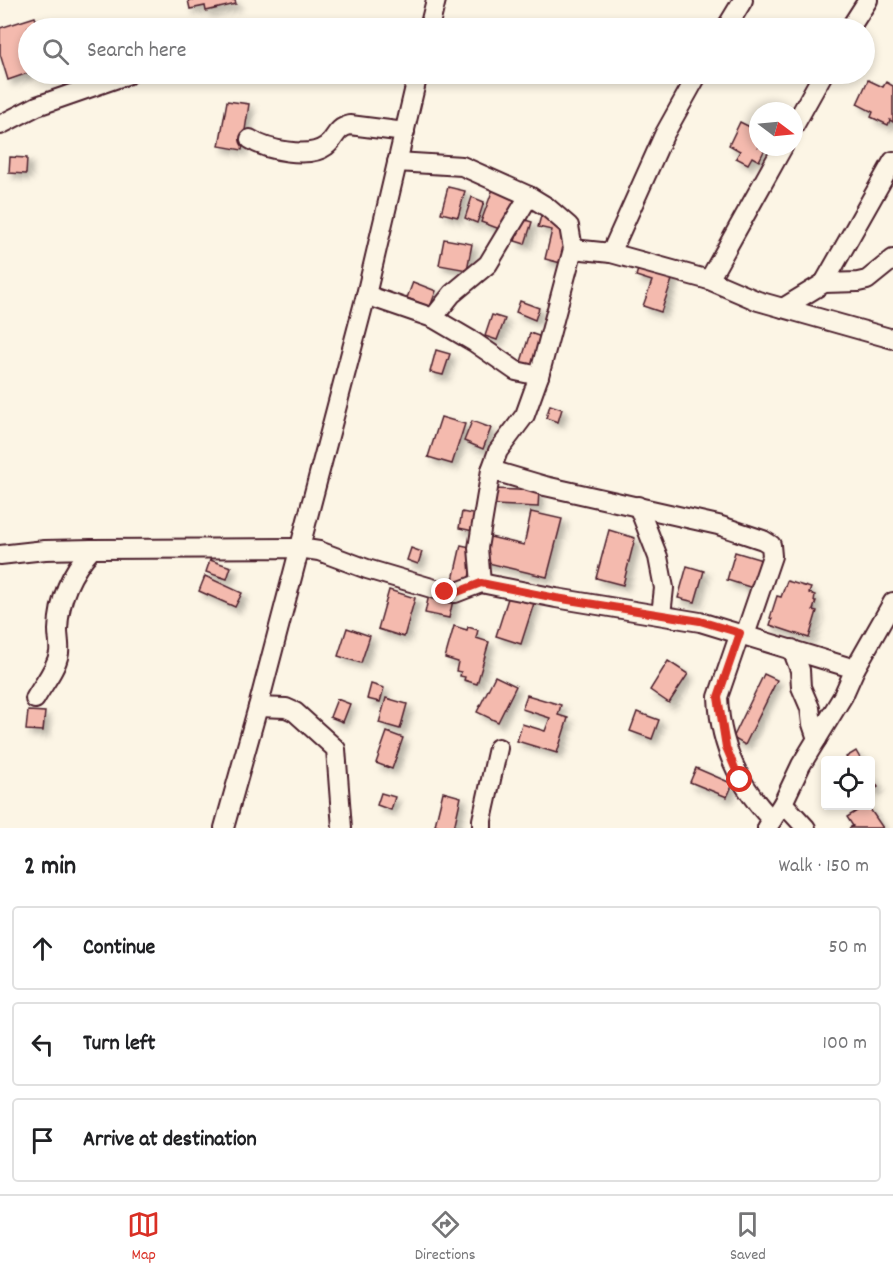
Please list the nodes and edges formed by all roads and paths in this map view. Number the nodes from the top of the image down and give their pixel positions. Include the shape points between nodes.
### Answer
1 (436, 0) edge
2 (743, 0) edge
3 (868, 0) edge
4 (432, 18) edge
5 (732, 18) edge
6 (856, 18) edge
7 (99, 84) edge
8 (416, 84) edge
9 (692, 84) edge
10 (817, 84) edge
11 (803, 110) edge
12 (0, 124) edge
13 (405, 132) junction
14 (250, 139) dead end
15 (778, 156) edge
16 (893, 161) edge
17 (397, 162) junction
18 (529, 196) junction
19 (573, 249) junction
20 (611, 253) junction
21 (893, 259) edge
22 (709, 280) junction
23 (824, 283) junction
24 (366, 295) junction
25 (783, 308) junction
26 (432, 318) junction
27 (893, 339) edge
28 (539, 376) junction
29 (491, 470) junction
30 (638, 506) junction
31 (299, 548) junction
32 (92, 549) junction
33 (0, 555) edge
34 (481, 583) junction
35 (893, 602) edge
36 (662, 615) junction
37 (743, 634) junction
38 (792, 649) junction
39 (855, 669) junction
40 (35, 699) dead end
41 (258, 706) junction
42 (817, 739) junction
43 (498, 748) dead end
44 (783, 804) junction
45 (769, 824) edge
46 (224, 828) edge
47 (342, 828) edge
48 (482, 828) edge
49 (806, 828) edge

1 - 4 street
2 - 5 street
3 - 6 street
7 - 12 street via 37,105
8 - 13 street
9 - 20 street via 664,135
10 - 11 street
13 - 14 street via 350,125 342,127 329,144 315,152 270,148
13 - 17 street
15 - 22 street
16 - 23 street
17 - 18 street via 462,166
17 - 24 street
18 - 19 street via 569,226
18 - 26 street via 488,264 452,294
19 - 20 street
19 - 28 street
20 - 22 street
21 - 23 street via 867,279
22 - 25 street
23 - 25 street
24 - 26 street
24 - 31 street
25 - 27 street
26 - 28 street via 516,371
28 - 29 street via 525,415 498,451
29 - 30 street
29 - 34 street via 478,548
30 - 36 street via 658,557 664,588
30 - 37 street via 718,525 771,545 772,556
31 - 32 street
31 - 34 street via 445,592 455,593
31 - 41 street
32 - 33 street
32 - 40 street via 67,584 60,610 57,659
34 - 36 street
35 - 39 street
36 - 37 street
37 - 38 street
37 - 45 street via 718,697 718,708 726,747 740,780
38 - 39 street
38 - 42 street
39 - 42 street
41 - 46 street
41 - 47 street via 295,712 336,749
42 - 44 street
43 - 48 street
44 - 45 street
44 - 49 street

